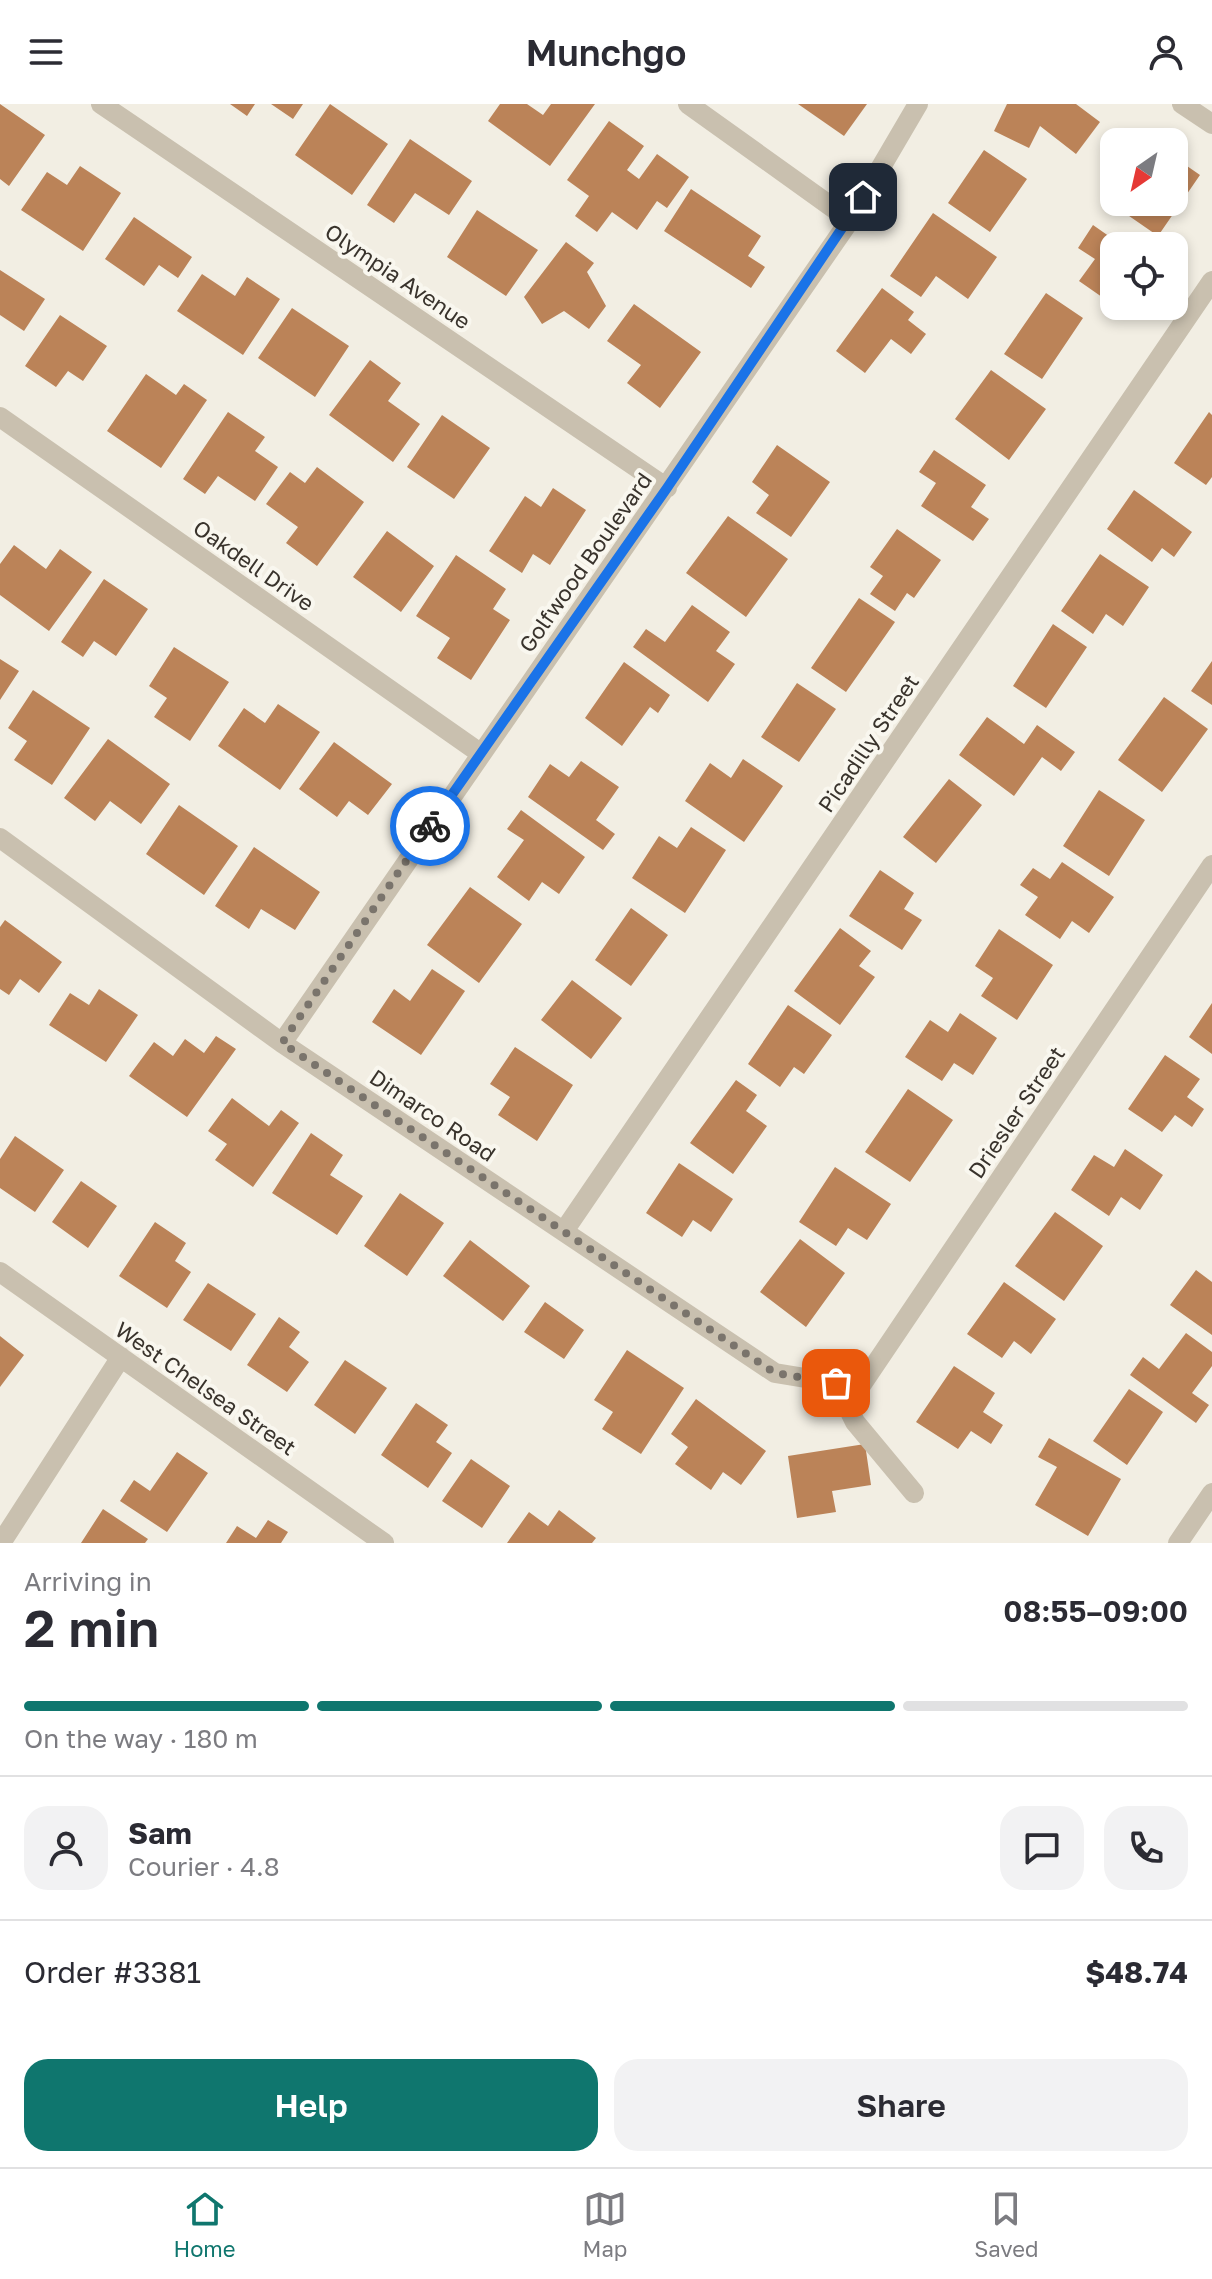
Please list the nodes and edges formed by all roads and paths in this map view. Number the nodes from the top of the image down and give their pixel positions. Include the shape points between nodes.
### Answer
1 (101, 104) edge
2 (688, 104) edge
3 (918, 104) edge
4 (1182, 104) edge
5 (1212, 124) edge
6 (850, 220) junction
7 (1212, 281) edge
8 (0, 417) edge
9 (667, 488) junction
10 (480, 753) junction
11 (0, 838) edge
12 (1212, 865) edge
13 (282, 1043) junction
14 (564, 1231) junction
15 (0, 1272) edge
16 (121, 1357) junction
17 (836, 1383) junction
18 (860, 1387) joint
19 (914, 1493) dead end
20 (1212, 1493) edge
21 (1, 1543) edge
22 (384, 1543) edge
23 (1178, 1543) edge

1 - 9 street, Olympia Avenue
2 - 6 street
3 - 6 street, Golfwood Boulevard
4 - 5 street
6 - 9 street, Golfwood Boulevard
7 - 14 street, Picadilly Street
8 - 10 street, Oakdell Drive
9 - 10 street, Golfwood Boulevard
10 - 13 street, Golfwood Boulevard
11 - 13 street, Dimarco Road
12 - 18 street, Driesler Street
13 - 14 street, Dimarco Road
14 - 17 street, Dimarco Road via 775,1373
15 - 16 street, West Chelsea Street
16 - 21 street
16 - 22 street, West Chelsea Street
17 - 18 street, Dimarco Road
17 - 19 street via 855,1422
20 - 23 street

